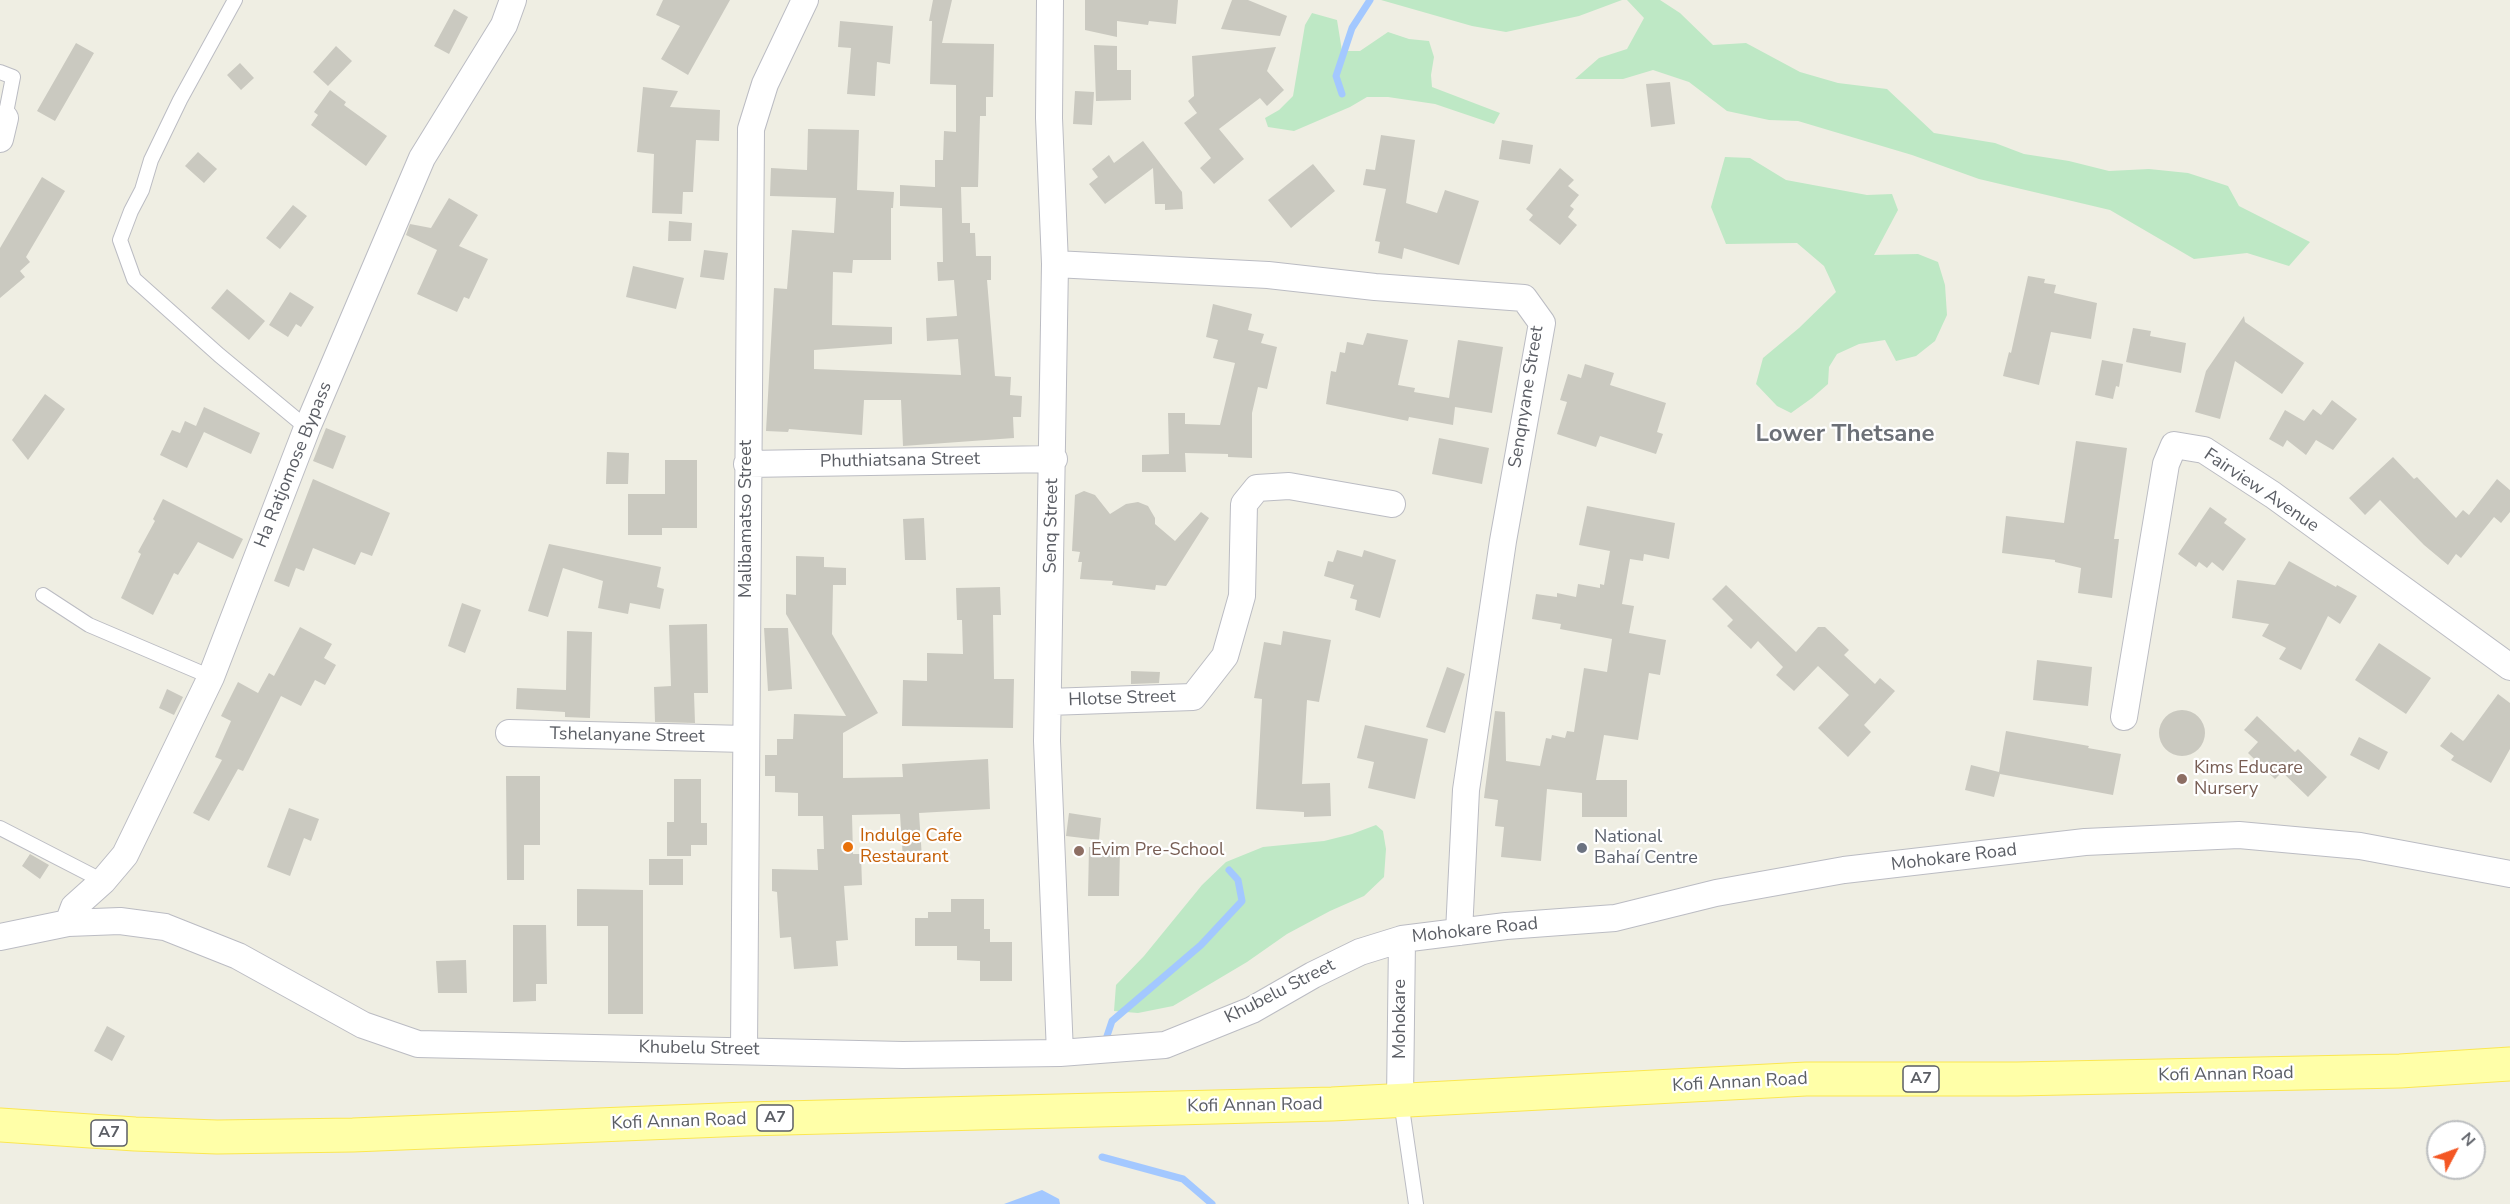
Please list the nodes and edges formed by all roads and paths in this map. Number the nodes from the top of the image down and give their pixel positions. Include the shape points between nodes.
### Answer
1 (236, 0) edge
2 (513, 0) edge
3 (805, 0) edge
4 (1050, 0) edge
5 (0, 72) edge
6 (3, 129) edge
7 (1055, 264) junction
8 (307, 428) junction
9 (1053, 459) junction
10 (747, 464) junction
11 (1392, 504) dead end
12 (43, 595) dead end
13 (2510, 667) edge
14 (211, 677) junction
15 (1048, 702) junction
16 (2124, 717) dead end
17 (509, 734) dead end
18 (745, 739) junction
19 (0, 828) edge
20 (2510, 874) edge
21 (102, 881) junction
22 (68, 923) junction
23 (1459, 932) junction
24 (0, 937) edge
25 (1402, 939) junction
26 (744, 1050) junction
27 (1060, 1053) junction
28 (2510, 1064) edge
29 (1400, 1099) junction
30 (0, 1125) edge
31 (1416, 1204) edge

1 - 8 lane via 151,160 120,240 134,279
2 - 8 street, Ha Ratjomose Bypass via 504,25 422,159
3 - 10 street, Malibamatso Street via 765,84 751,129
4 - 7 street, Senq Street via 1049,118
5 - 6 lane via 13,77
7 - 9 street, Senq Street
7 - 23 street, Senqnyane Street via 1268,275 1524,298 1542,322 1503,541 1466,790
8 - 14 street, Ha Ratjomose Bypass
9 - 10 street, Phuthiatsana Street
9 - 15 street, Senq Street
10 - 18 street, Malibamatso Street
11 - 15 street, Hlotse Street via 1288,486 1257,488 1244,504 1242,596 1225,656 1193,697
12 - 14 lane via 89,625
13 - 16 street, Fairview Avenue via 2204,450 2174,445 2166,464
14 - 21 street, Ha Ratjomose Bypass via 125,855
15 - 27 street, Senq Street
17 - 18 street, Tshelanyane Street
18 - 26 street, Malibamatso Street
19 - 21 lane
20 - 23 street, Mohokare Road via 2360,846 2239,835 2085,842 1844,870 1716,893 1615,918
21 - 22 street, Ha Ratjomose Bypass via 74,907
22 - 24 street, Khubelu Street
22 - 26 street, Khubelu Street via 120,921 165,927 237,956 363,1025 418,1044
23 - 25 street, Mohokare Road
25 - 27 street, Khubelu Street via 1360,952 1252,1010 1165,1045
25 - 29 street, Mohokare
26 - 27 street, Khubelu Street via 903,1055
28 - 29 main road, Kofi Annan Road / A7 via 2376,1072 1806,1079
29 - 30 main road, Kofi Annan Road / A7 via 342,1135 146,1135
29 - 31 lane

